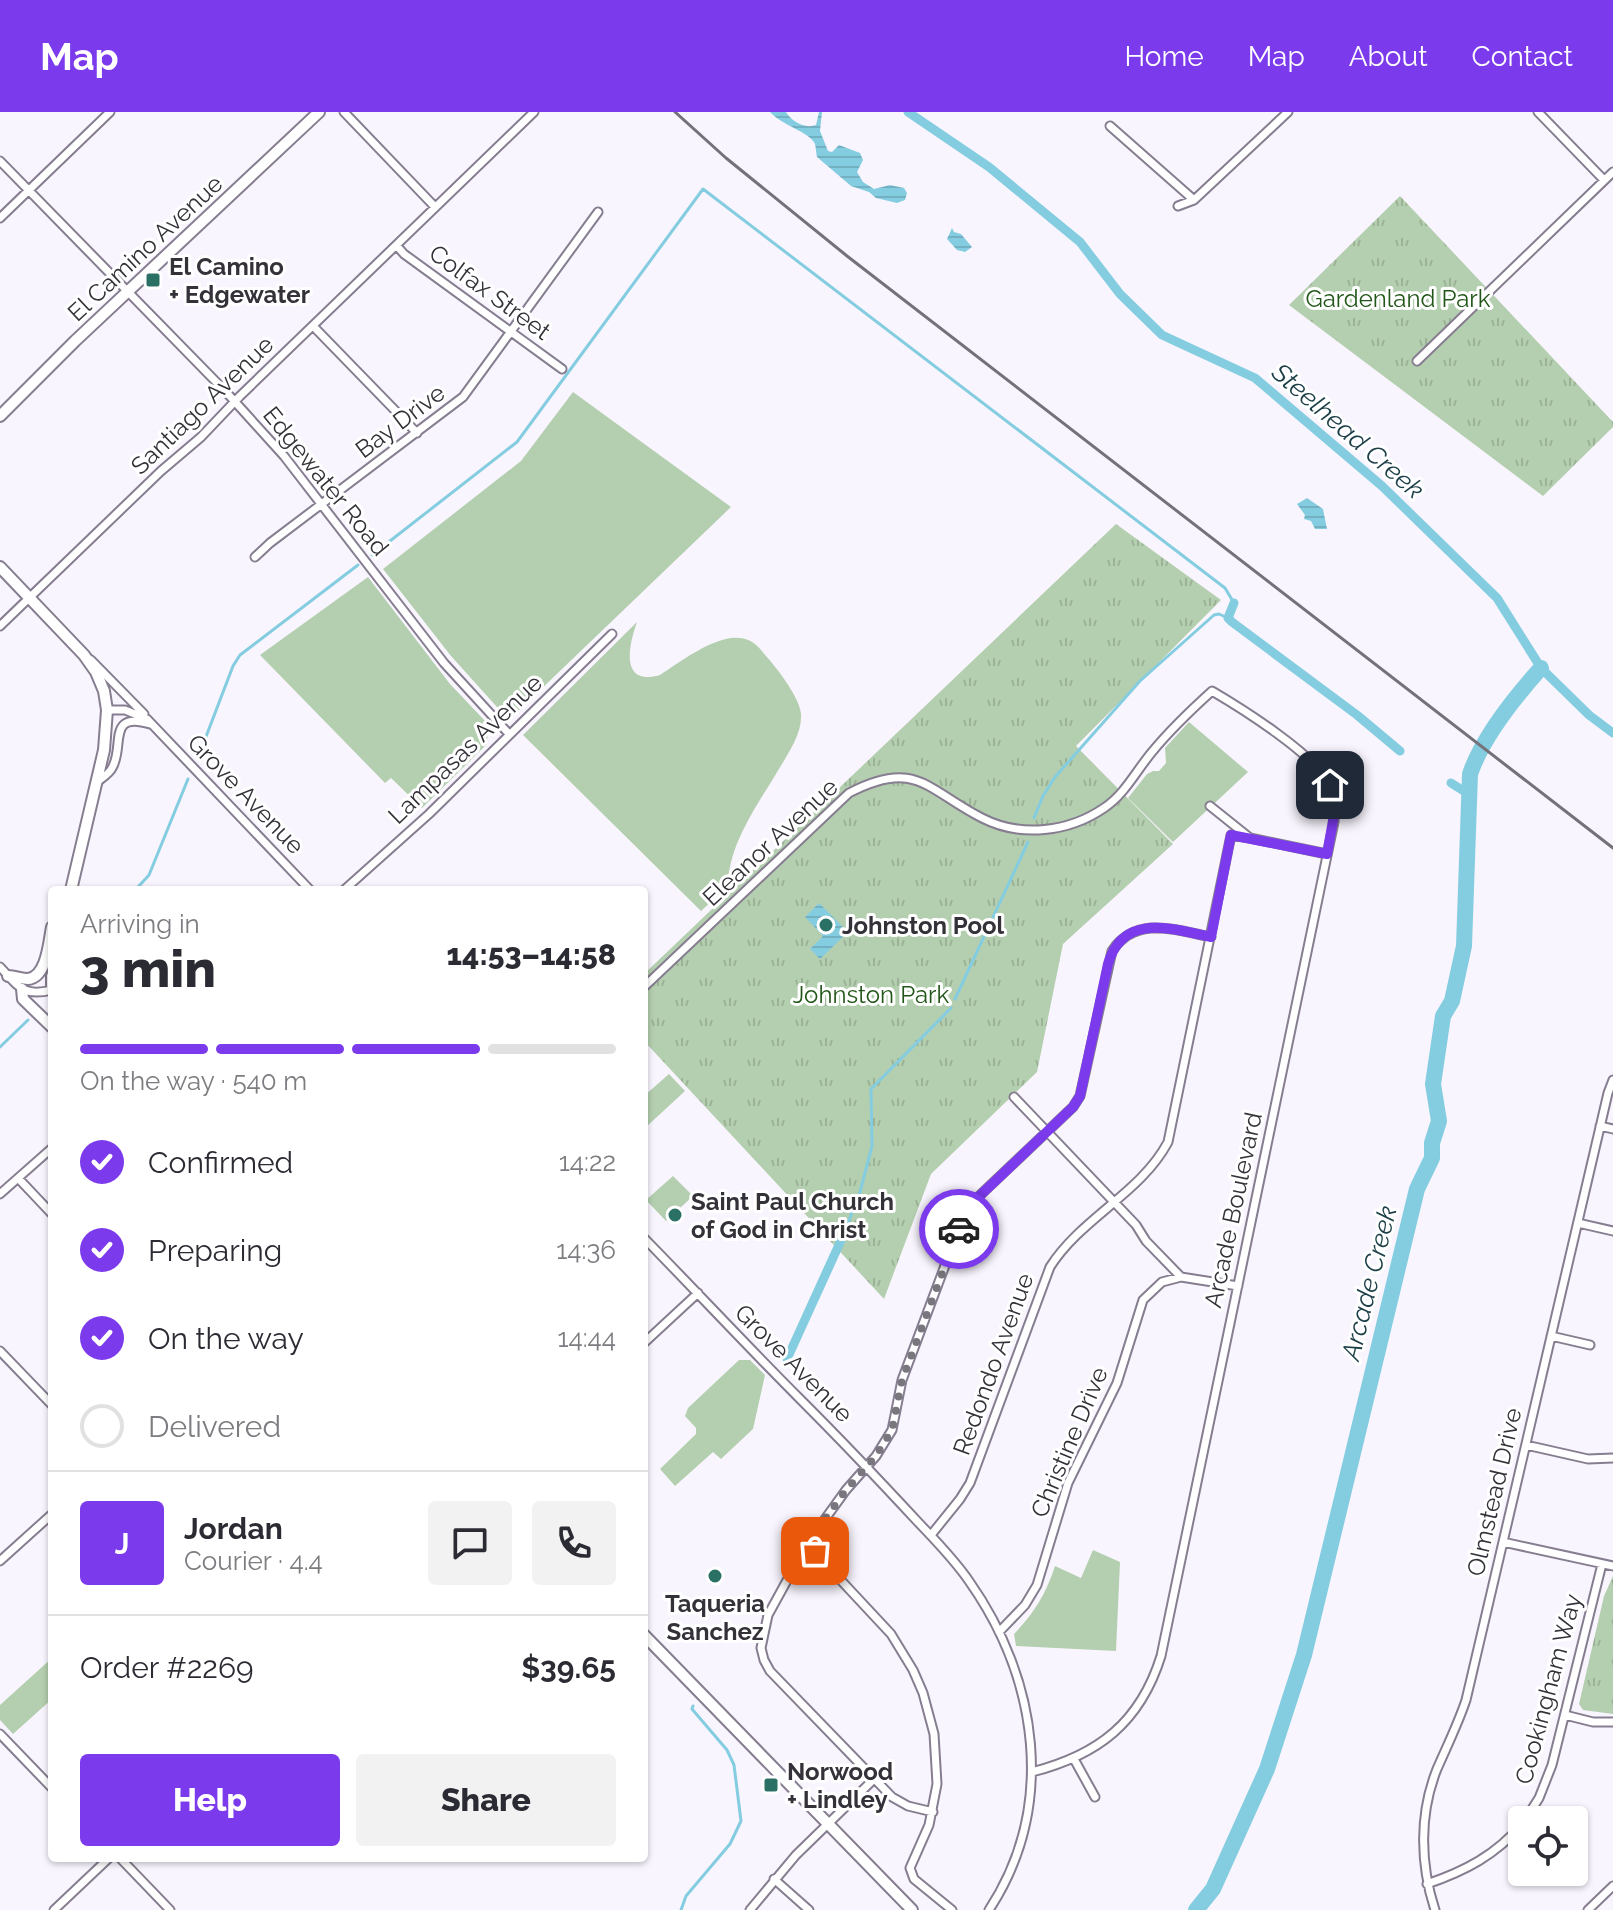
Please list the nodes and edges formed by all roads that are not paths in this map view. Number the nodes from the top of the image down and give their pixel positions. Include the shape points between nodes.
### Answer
1 (110, 112) edge
2 (319, 112) edge
3 (344, 112) edge
4 (534, 112) edge
5 (1288, 112) edge
6 (1538, 112) edge
7 (1110, 126) dead end
8 (0, 161) edge
9 (1613, 172) edge
10 (1604, 180) junction
11 (29, 191) junction
12 (1194, 200) junction
13 (1178, 206) dead end
14 (435, 207) junction
15 (598, 212) dead end
16 (0, 218) edge
17 (397, 246) junction
18 (127, 292) junction
19 (313, 326) junction
20 (512, 332) junction
21 (1417, 361) dead end
22 (562, 369) dead end
23 (234, 402) junction
24 (0, 416) edge
25 (417, 433) junction
26 (322, 505) junction
27 (255, 557) dead end
28 (0, 567) edge
29 (30, 598) junction
30 (0, 626) edge
31 (612, 634) dead end
32 (78, 649) junction
33 (1212, 691) joint
34 (107, 710) junction
35 (153, 725) junction
36 (509, 734) junction
37 (97, 782) junction
38 (1210, 806) dead end
39 (1250, 838) junction
40 (1327, 854) junction
41 (72, 886) edge
42 (306, 886) edge
43 (348, 886) edge
44 (1211, 937) junction
45 (48, 944) edge
46 (4, 972) edge
47 (648, 983) edge
48 (22, 989) junction
49 (48, 990) edge
50 (48, 1023) edge
51 (1613, 1080) edge
52 (1014, 1097) dead end
53 (1600, 1126) junction
54 (1613, 1129) edge
55 (1047, 1132) junction
56 (48, 1152) edge
57 (18, 1178) junction
58 (0, 1194) edge
59 (1114, 1202) junction
60 (48, 1210) edge
61 (1578, 1223) junction
62 (1613, 1231) edge
63 (648, 1242) edge
64 (1181, 1277) junction
65 (1238, 1286) junction
66 (698, 1293) junction
67 (1551, 1336) junction
68 (648, 1339) edge
69 (1590, 1345) dead end
70 (0, 1351) edge
71 (48, 1401) edge
72 (1526, 1445) junction
73 (1613, 1458) edge
74 (867, 1465) junction
75 (48, 1518) edge
76 (931, 1535) junction
77 (1503, 1542) junction
78 (807, 1544) junction
79 (0, 1561) edge
80 (1602, 1564) junction
81 (1613, 1566) edge
82 (999, 1632) junction
83 (648, 1639) edge
84 (1565, 1715) junction
85 (1613, 1722) edge
86 (0, 1734) edge
87 (1074, 1759) junction
88 (1032, 1772) junction
89 (874, 1779) junction
90 (48, 1784) edge
91 (1095, 1797) dead end
92 (1533, 1806) edge
93 (933, 1812) junction
94 (827, 1824) junction
95 (1508, 1840) edge
96 (105, 1862) edge
97 (124, 1862) edge
98 (774, 1879) junction
99 (1427, 1884) junction
100 (1613, 1886) edge
101 (54, 1910) edge
102 (170, 1910) edge
103 (750, 1910) edge
104 (809, 1910) edge
105 (912, 1910) edge
106 (952, 1910) edge
107 (989, 1910) edge
108 (1435, 1910) edge
109 (1588, 1910) edge

1 - 11 street
2 - 18 main road, El Camino Avenue
3 - 14 street, Colfax Street
4 - 14 street, Santiago Avenue
5 - 12 street
6 - 10 street
7 - 12 street
8 - 11 street, Edgewater Road
9 - 10 street
10 - 21 street
11 - 16 street
11 - 18 street, Edgewater Road
12 - 13 street
14 - 17 street, Santiago Avenue
15 - 20 street, Bay Drive
17 - 19 street, Santiago Avenue
17 - 20 street, Colfax Street
18 - 23 street, Edgewater Road
18 - 24 main road, El Camino Avenue
19 - 23 street, Santiago Avenue
19 - 25 street
20 - 22 street, Colfax Street
20 - 25 street, Bay Drive via 463,397
23 - 26 street, Edgewater Road
23 - 29 street, Santiago Avenue
25 - 26 street, Bay Drive
26 - 27 street, Bay Drive
26 - 36 street, Edgewater Road via 444,663
28 - 29 main road, Grove Avenue
29 - 30 street, Santiago Avenue
29 - 32 main road, Grove Avenue
31 - 36 street, Lampasas Avenue
32 - 34 main road, Grove Avenue via 101,682
32 - 35 street, Grove Avenue
33 - 40 street, Arcade Boulevard via 1267,726 1324,774 1335,810
33 - 47 street, Eleanor Avenue via 1176,724 1107,806 1059,828 1033,831 982,819 921,781 871,781 849,793
34 - 35 street, Grove Avenue via 137,713
34 - 37 main road
35 - 37 street via 137,720 124,725 112,768
35 - 42 street, Grove Avenue
36 - 43 street, Lampasas Avenue
37 - 41 main road
38 - 39 street
39 - 40 street
39 - 44 street, Redondo Avenue via 1231,835
40 - 65 street, Arcade Boulevard
44 - 55 street via 1150,927 1131,933 1116,946 1083,1090
44 - 59 street, Redondo Avenue via 1168,1142 1155,1164
45 - 46 main road via 42,969 31,979
46 - 48 street
48 - 49 street
48 - 50 main road via 23,999
51 - 53 street, Olmstead Drive
52 - 55 street
53 - 54 street
53 - 61 street, Olmstead Drive
55 - 59 street
55 - 74 street via 964,1215 902,1380 892,1430
56 - 57 street
57 - 58 street
57 - 60 street
59 - 64 street
59 - 76 street, Redondo Avenue via 1050,1267 970,1483
61 - 62 street
61 - 67 street, Olmstead Drive
63 - 66 street, Grove Avenue
64 - 65 street
64 - 82 street, Christine Drive via 1162,1282 1143,1300 1117,1383 1068,1483 1037,1585
65 - 87 street, Arcade Boulevard via 1156,1672 1121,1727
66 - 68 street
66 - 74 street, Grove Avenue
67 - 69 street
67 - 72 street, Olmstead Drive
70 - 71 street
72 - 73 street via 1588,1459
72 - 77 street, Olmstead Drive
74 - 76 street, Grove Avenue
74 - 78 street
75 - 79 street
76 - 82 street, Grove Avenue via 969,1581
77 - 80 street
77 - 99 street, Olmstead Drive via 1466,1700 1427,1804
78 - 89 street via 768,1615 762,1654 770,1671
78 - 93 street via 875,1615 913,1670 934,1734
80 - 81 street
80 - 84 street, Cookingham Way
82 - 88 street, Grove Avenue via 1021,1695
83 - 94 main road
84 - 85 street
84 - 92 street, Cookingham Way via 1547,1782
86 - 90 street
87 - 88 street, Arcade Boulevard
87 - 91 street
88 - 107 street via 1025,1834 1012,1872
89 - 93 street via 902,1804
89 - 94 street
93 - 106 street via 910,1862 911,1874
94 - 98 street
94 - 105 main road
95 - 99 street, Cookingham Way via 1480,1861
96 - 101 street
97 - 102 street
98 - 103 street
98 - 104 street
99 - 108 street, Olmstead Drive
100 - 109 street

